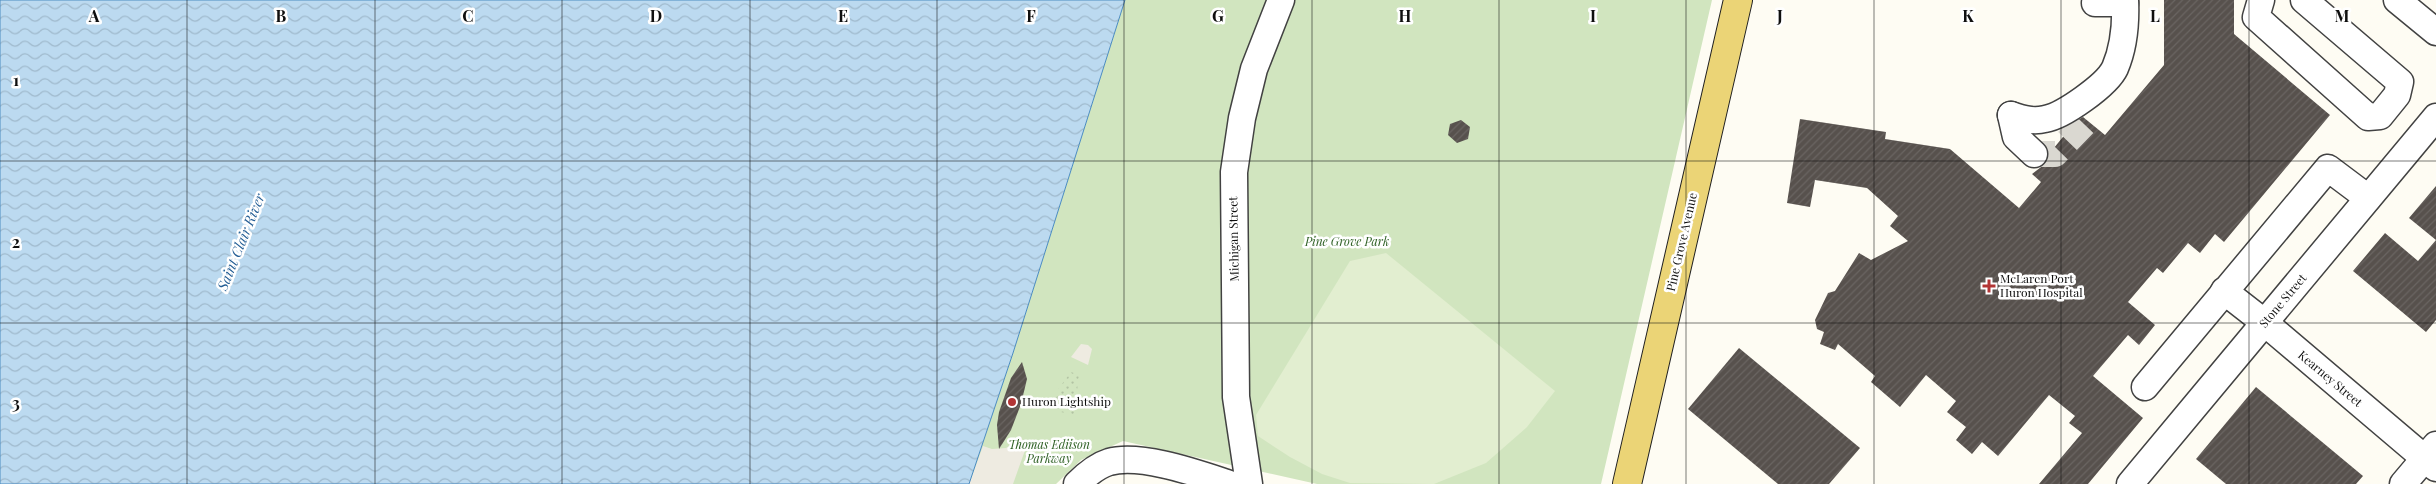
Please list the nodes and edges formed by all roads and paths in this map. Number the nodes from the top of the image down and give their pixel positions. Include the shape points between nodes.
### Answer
1 (1281, 0) edge
2 (1738, 0) edge
3 (2261, 0) edge
4 (2304, 0) edge
5 (2397, 0) edge
6 (2125, 1) edge
7 (2095, 3) dead end
8 (2436, 32) edge
9 (2088, 96) junction
10 (2436, 117) edge
11 (2084, 124) tunnel mouth
12 (2034, 154) dead end
13 (2368, 198) junction
14 (2224, 291) junction
15 (2265, 323) junction
16 (2145, 387) dead end
17 (2432, 457) edge
18 (1083, 478) edge
19 (1230, 484) edge
20 (1249, 484) edge
21 (1627, 484) edge
22 (2130, 484) edge
23 (2403, 484) edge

1 - 20 street, Michigan Street via 1254,69 1234,172 1236,397
2 - 21 main road, Pine Grove Avenue
3 - 4 street via 2256,17 2368,117 2380,116 2397,95 2400,82
5 - 8 street
6 - 7 street
6 - 9 street via 2126,24 2114,69
9 - 11 street
9 - 12 street via 2046,119 2027,120 2011,115 2016,137
10 - 13 street, Stone Street
13 - 14 street via 2328,168
13 - 15 street, Stone Street
14 - 15 street, Kearney Street
14 - 16 street
15 - 17 street, Kearney Street
15 - 22 street, Stone Street
17 - 23 street
18 - 19 street via 1107,462 1118,460 1188,470

